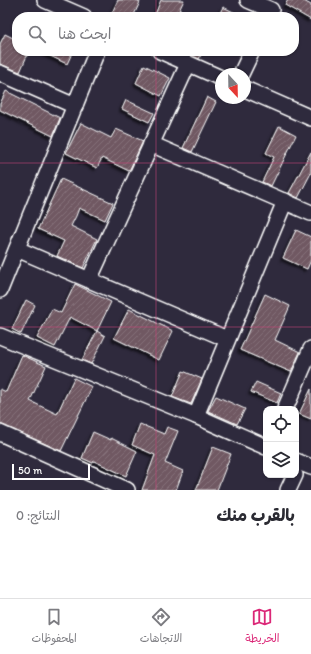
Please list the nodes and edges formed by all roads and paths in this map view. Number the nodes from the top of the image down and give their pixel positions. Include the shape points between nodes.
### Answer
1 (46, 0) edge
2 (248, 0) edge
3 (271, 9) edge
4 (73, 12) edge
5 (95, 56) edge
6 (171, 56) edge
7 (250, 56) edge
8 (188, 64) junction
9 (244, 68) edge
10 (0, 73) edge
11 (215, 75) edge
12 (251, 91) edge
13 (75, 106) junction
14 (310, 116) edge
15 (151, 144) junction
16 (285, 201) junction
17 (311, 212) edge
18 (17, 249) junction
19 (89, 280) junction
20 (0, 290) edge
21 (0, 336) edge
22 (227, 340) junction
23 (311, 349) edge
24 (286, 406) edge
25 (196, 416) junction
26 (0, 433) edge
27 (263, 446) edge
28 (300, 467) edge
29 (127, 490) edge
30 (288, 490) edge

1 - 4 street
2 - 3 street
5 - 13 street
6 - 8 street
7 - 9 street
8 - 11 street
8 - 15 street
10 - 13 street
12 - 14 street
13 - 18 street
15 - 16 street
15 - 19 street
16 - 17 street
16 - 22 street
18 - 19 street
18 - 20 street
19 - 22 street
21 - 25 street
22 - 25 street
23 - 24 street
25 - 27 street
26 - 29 street
28 - 30 street

